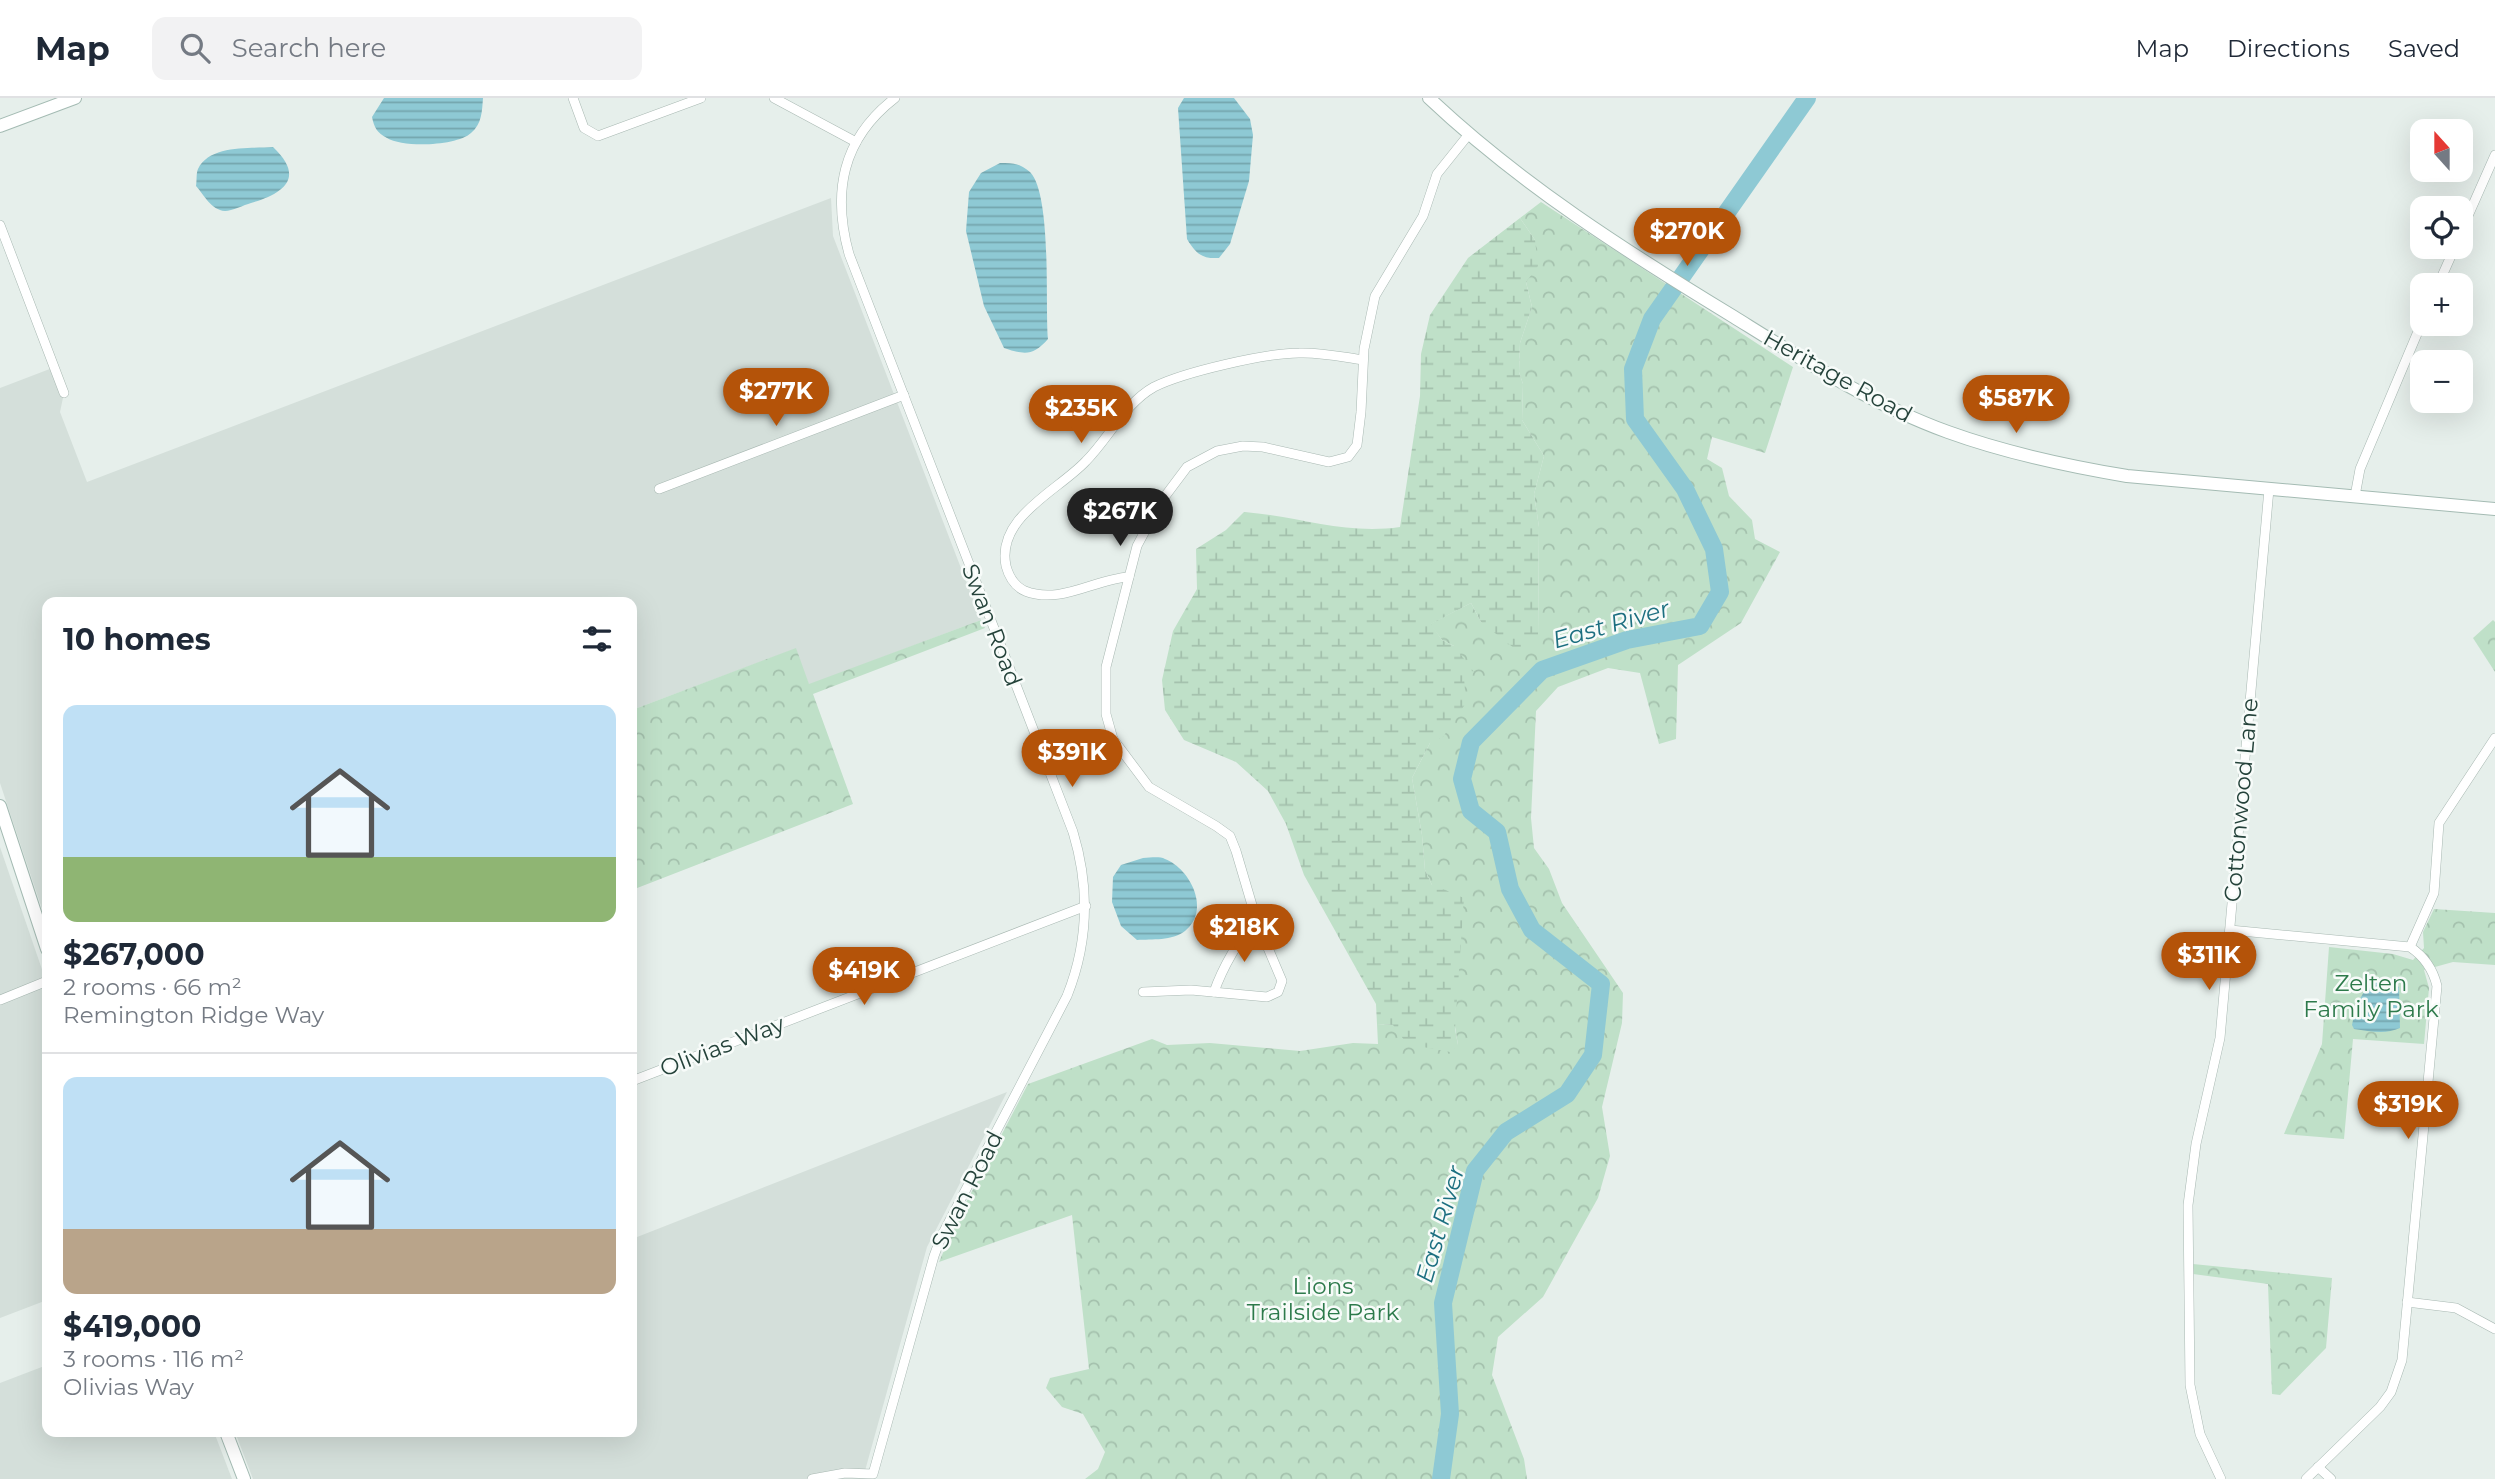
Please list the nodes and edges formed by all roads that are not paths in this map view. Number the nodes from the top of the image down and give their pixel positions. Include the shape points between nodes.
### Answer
1 (75, 98) edge
2 (573, 98) edge
3 (701, 98) edge
4 (774, 98) edge
5 (895, 98) edge
6 (1429, 98) edge
7 (0, 126) edge
8 (1469, 134) junction
9 (856, 142) junction
10 (2495, 155) edge
11 (2473, 205) edge
12 (0, 225) edge
13 (2416, 336) edge
14 (1363, 360) junction
15 (64, 393) dead end
16 (904, 395) junction
17 (659, 489) dead end
18 (2269, 489) junction
19 (2355, 496) junction
20 (2495, 509) edge
21 (1129, 577) junction
22 (2495, 738) edge
23 (1112, 739) junction
24 (1045, 764) junction
25 (0, 806) edge
26 (1086, 906) junction
27 (1257, 922) junction
28 (2230, 930) junction
29 (42, 935) edge
30 (2410, 947) junction
31 (42, 984) edge
32 (1143, 992) dead end
33 (1214, 992) junction
34 (0, 1000) edge
35 (637, 1079) edge
36 (2407, 1302) junction
37 (2495, 1329) edge
38 (228, 1437) edge
39 (2318, 1467) junction
40 (244, 1479) edge
41 (812, 1479) edge
42 (2221, 1479) edge
43 (2306, 1479) edge
44 (2331, 1479) edge

1 - 7 main road
2 - 3 street via 584,128 598,136
4 - 9 street
5 - 9 street, Swan Road
6 - 8 main road, Heritage Road
8 - 14 street via 1437,174 1423,216 1375,296
8 - 18 main road, Heritage Road via 1524,178 1655,268 1827,374 1901,413 1993,446 2084,468
9 - 16 street, Swan Road via 840,194 842,229
10 - 11 street
12 - 15 street
13 - 19 street via 2360,469
14 - 21 street via 1359,437 1350,455 1329,462 1243,446 1196,460 1173,482 1152,517 1137,546
14 - 21 street via 1282,354 1154,387 1131,406 1072,476 1027,509 1006,548 1010,578 1028,592 1077,592
16 - 17 street
16 - 24 street, Swan Road
18 - 19 main road, Heritage Road
18 - 28 street, Cottonwood Lane
19 - 20 main road, Heritage Road
21 - 23 street via 1106,667 1106,714
22 - 30 street via 2439,824 2434,893
23 - 24 street
23 - 27 street via 1149,788 1230,836
24 - 26 street, Swan Road via 1079,851
25 - 29 main road
26 - 35 street, Olivias Way
26 - 41 street, Swan Road via 1081,955 1067,996 941,1237 873,1474
27 - 33 street via 1247,930
27 - 33 street via 1281,978 1280,989 1263,997
28 - 30 street
28 - 42 street, Cottonwood Lane via 2220,1038 2196,1144 2188,1205 2190,1385 2200,1434
30 - 36 street via 2432,970 2437,997
31 - 34 street
32 - 33 street
36 - 37 street via 2456,1308
36 - 39 street via 2402,1360 2391,1392
38 - 40 main road
39 - 43 street
39 - 44 street

